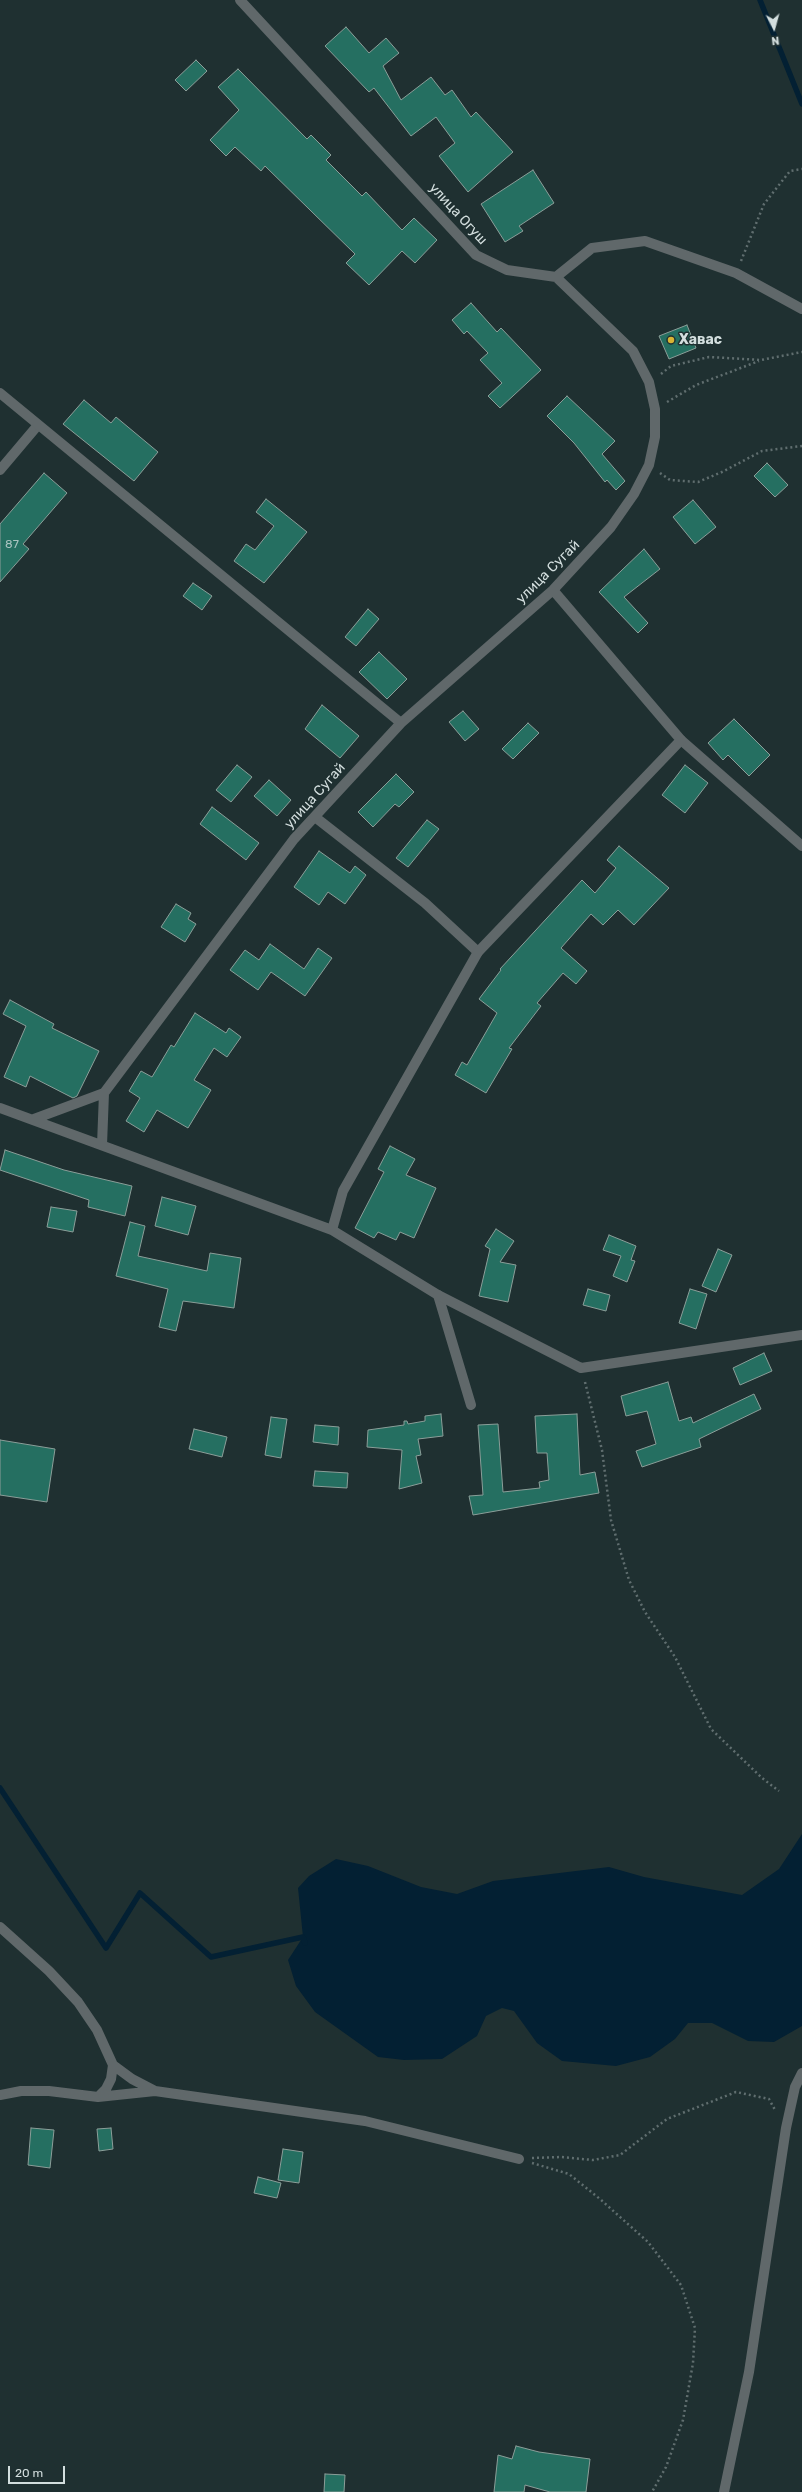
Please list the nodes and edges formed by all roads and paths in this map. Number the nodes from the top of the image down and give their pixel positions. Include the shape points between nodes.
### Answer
1 (240, 0) edge
2 (802, 169) edge
3 (736, 274) junction
4 (556, 276) junction
5 (802, 309) edge
6 (802, 352) edge
7 (761, 360) junction
8 (649, 382) junction
9 (0, 393) edge
10 (655, 409) junction
11 (38, 425) junction
12 (802, 446) edge
13 (649, 465) junction
14 (0, 470) edge
15 (553, 590) junction
16 (401, 723) junction
17 (681, 740) junction
18 (314, 817) junction
19 (802, 846) edge
20 (478, 952) junction
21 (104, 1093) junction
22 (0, 1108) edge
23 (34, 1119) junction
24 (102, 1145) junction
25 (332, 1230) junction
26 (438, 1295) junction
27 (802, 1335) edge
28 (581, 1368) junction
29 (471, 1405) dead end
30 (779, 1791) dead end
31 (0, 1926) edge
32 (113, 2065) junction
33 (802, 2073) edge
34 (155, 2091) junction
35 (0, 2095) edge
36 (98, 2097) junction
37 (789, 2115) junction
38 (520, 2159) junction
39 (652, 2492) edge
40 (724, 2492) edge

1 - 4 street, улица Огуш via 476,255 506,270
2 - 3 path via 790,171 764,204
3 - 4 street via 645,241 592,248
3 - 5 street
4 - 8 street via 633,352
6 - 7 path
7 - 8 path via 709,358 671,366
7 - 10 path via 696,385
8 - 10 street
9 - 11 street
10 - 13 street via 655,437
11 - 14 street
11 - 16 street
12 - 13 path via 762,451 698,482 670,480
13 - 15 street, улица Сугай via 634,494 611,527
15 - 16 street, улица Сугай
15 - 17 street
16 - 18 street, улица Сугай
17 - 19 street
17 - 20 street
18 - 20 street via 425,903
18 - 21 street, улица Сугай via 294,839
20 - 25 street via 343,1191
21 - 23 street
21 - 24 street
22 - 23 street
23 - 24 street
24 - 25 street
25 - 26 street
26 - 28 street
26 - 29 street
27 - 28 street
28 - 30 path via 602,1450 611,1520 629,1580 645,1612 675,1657 711,1729
31 - 32 street via 78,2002 97,2030
32 - 34 street
32 - 36 street via 111,2079
33 - 37 street via 795,2087
34 - 36 street
34 - 38 street via 365,2121
35 - 36 street via 21,2091 49,2091
37 - 38 path via 774,2110 769,2099 736,2092 668,2119 620,2155 592,2160 561,2157
37 - 40 street via 749,2372
38 - 39 path via 569,2174 585,2186 648,2242 681,2285 695,2328 693,2363 683,2420 666,2467

